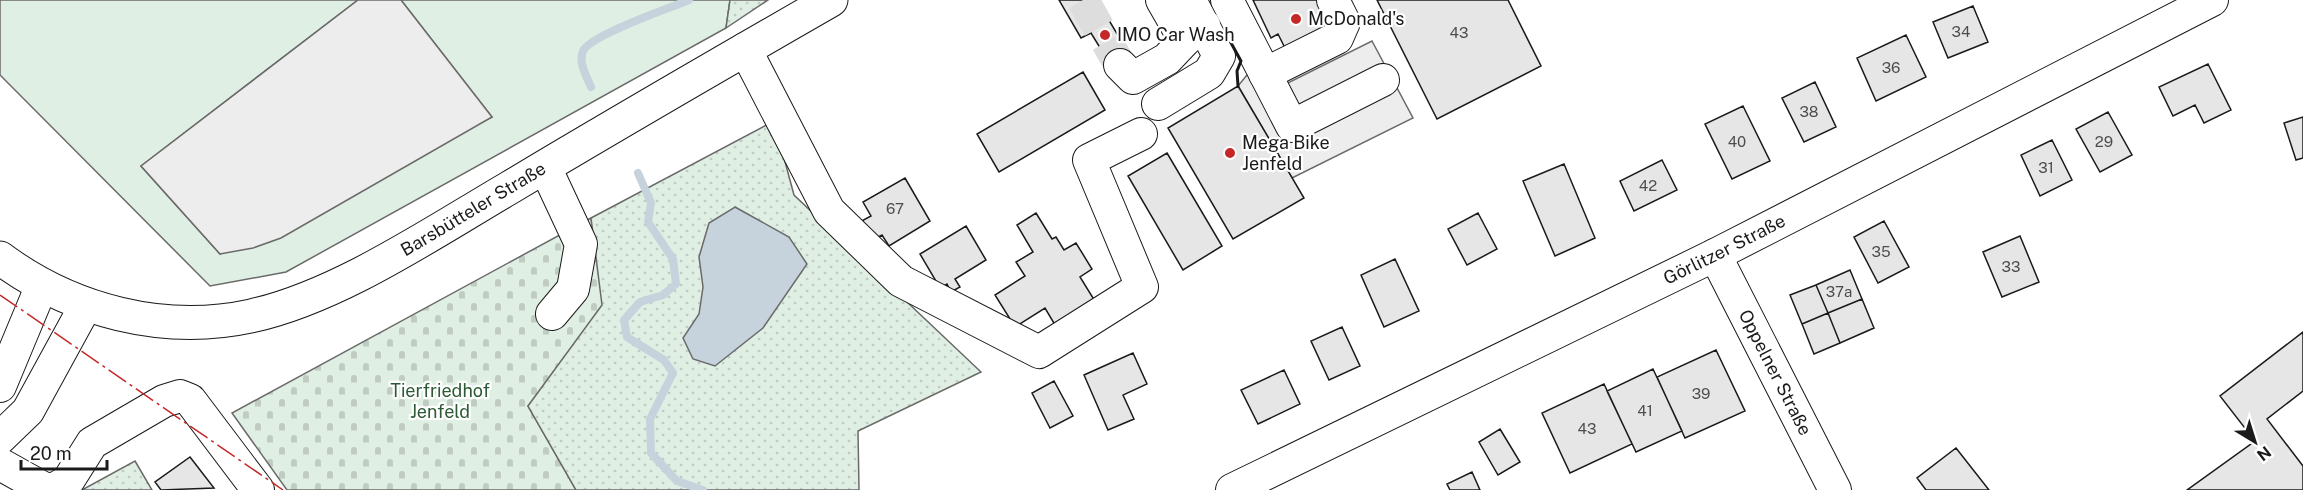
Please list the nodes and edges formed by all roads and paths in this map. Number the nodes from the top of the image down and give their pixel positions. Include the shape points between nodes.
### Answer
1 (831, 0) edge
2 (1162, 0) edge
3 (1227, 0) edge
4 (1333, 0) edge
5 (2212, 0) edge
6 (1193, 22) edge
7 (745, 49) junction
8 (1120, 65) tunnel mouth
9 (1265, 74) junction
10 (1383, 80) dead end
11 (1158, 104) dead end
12 (1141, 134) dead end
13 (545, 166) junction
14 (1715, 255) junction
15 (0, 258) edge
16 (42, 285) junction
17 (86, 305) junction
18 (552, 314) dead end
19 (0, 386) edge
20 (0, 438) edge
21 (0, 464) edge
22 (258, 490) edge
23 (1232, 490) edge
24 (1835, 490) edge

1 - 7 main road, Barsbütteler Straße
2 - 6 street
3 - 9 street
4 - 9 street via 1344,22 1337,38
5 - 14 street, Görlitzer Straße
6 - 8 street via 1167,59 1133,78
6 - 11 street via 1219,56 1209,73
7 - 12 street via 829,211 901,280 1039,352 1142,287 1089,160
7 - 13 main road, Barsbütteler Straße
9 - 10 street via 1292,126
13 - 17 main road, Barsbütteler Straße via 338,284 251,316 185,322 145,319
13 - 18 street via 581,244 573,289
14 - 23 street, Görlitzer Straße
14 - 24 street, Oppelner Straße
15 - 16 main road, Barsbütteler Straße
16 - 17 main road, Barsbütteler Straße
16 - 19 street
17 - 20 street via 28,411
21 - 22 street via 53,490 68,481 92,443 164,401 180,396 190,400

